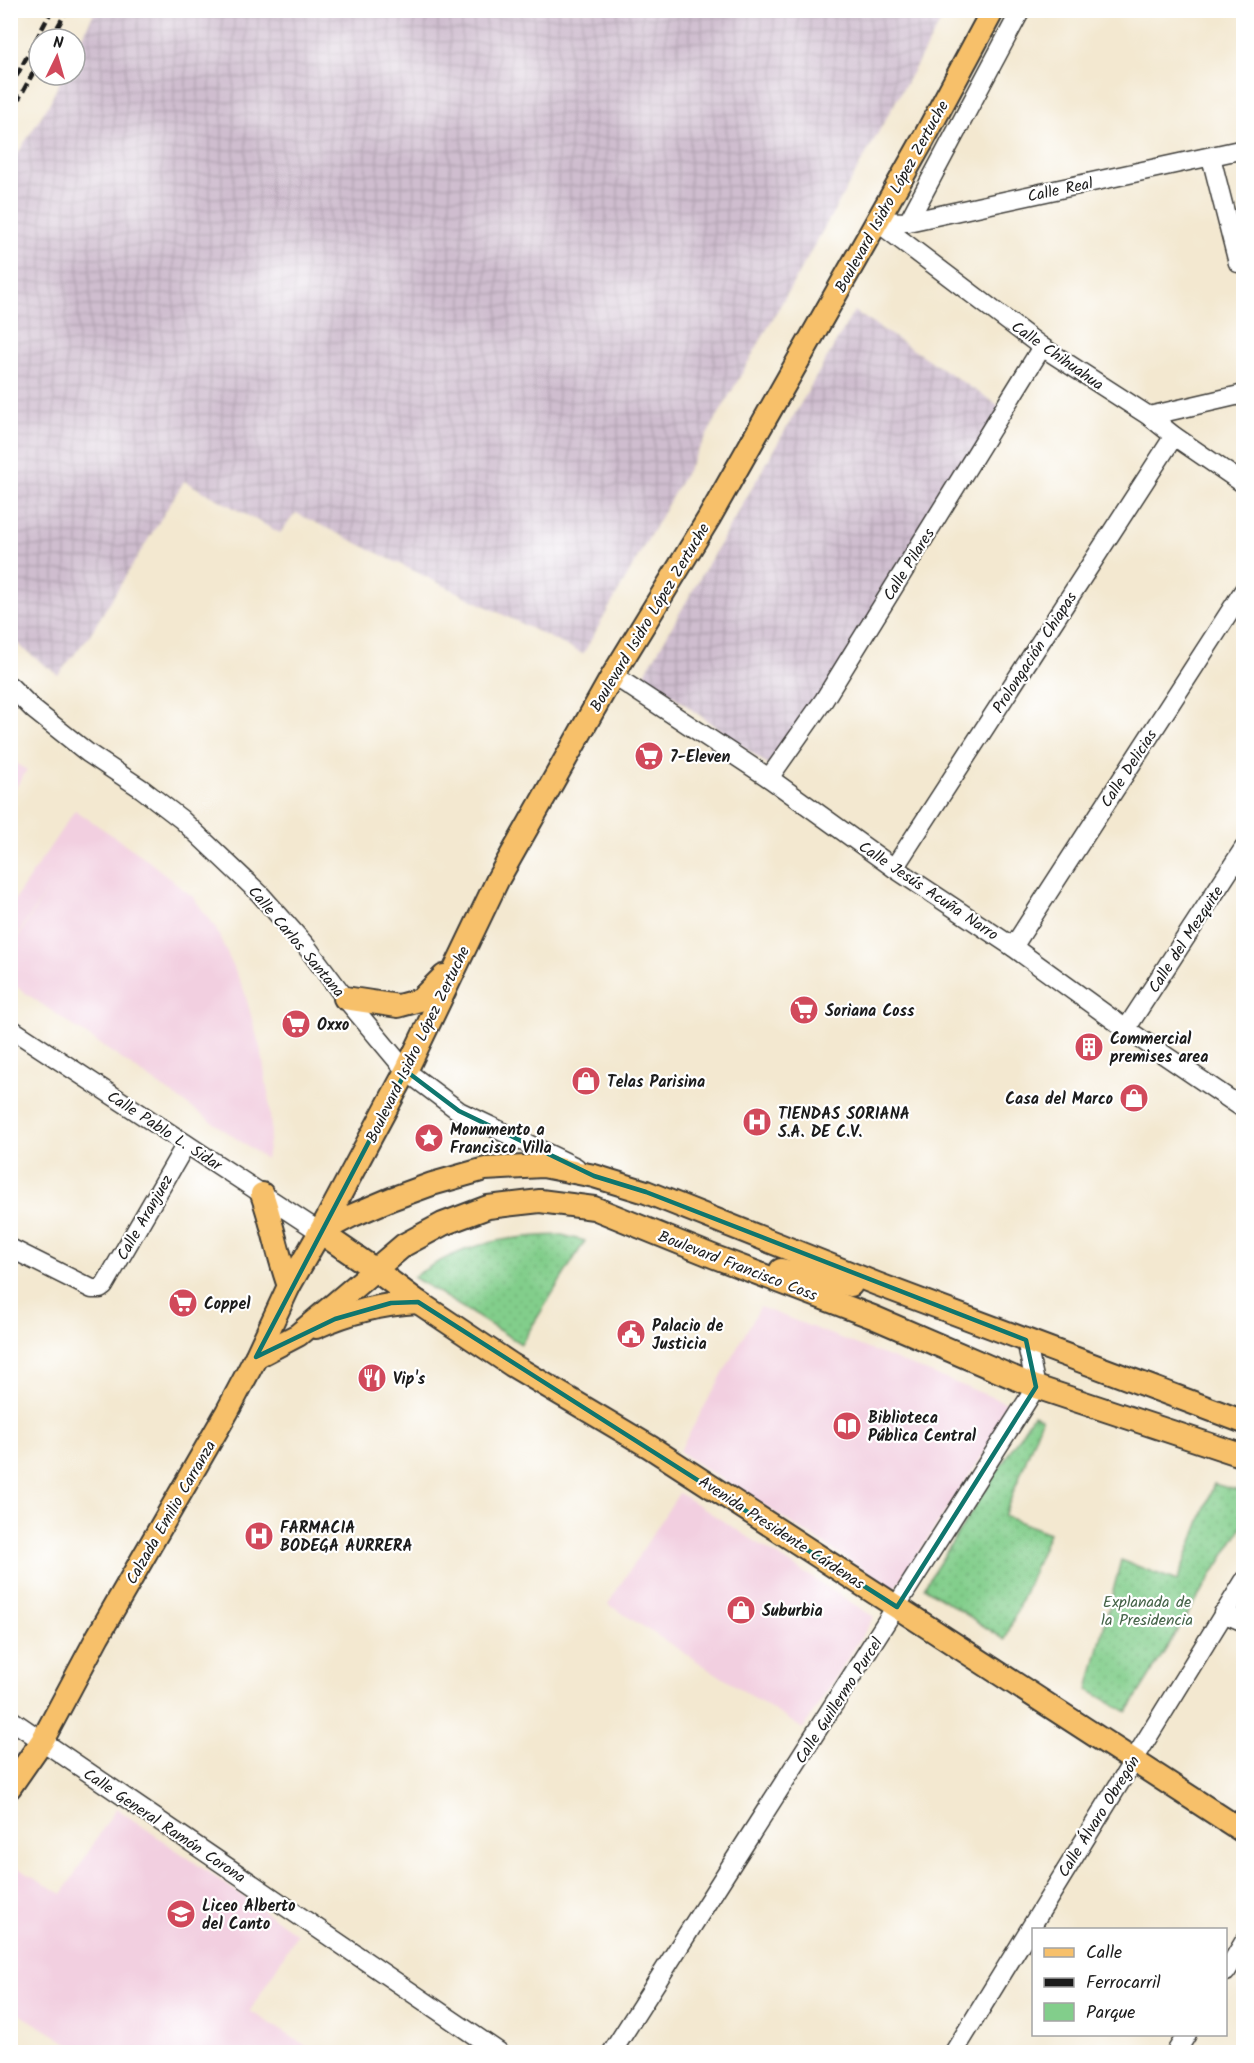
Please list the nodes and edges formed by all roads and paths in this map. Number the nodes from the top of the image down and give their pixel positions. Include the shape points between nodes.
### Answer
1 (993, 10) edge
2 (1022, 10) edge
3 (1244, 149) edge
4 (1211, 157) junction
5 (876, 222) junction
6 (908, 222) junction
7 (1238, 263) dead end
8 (1042, 347) junction
9 (1244, 394) edge
10 (1149, 416) junction
11 (1174, 436) junction
12 (1244, 484) edge
13 (1244, 590) edge
14 (613, 675) junction
15 (10, 686) edge
16 (769, 778) junction
17 (1244, 848) edge
18 (894, 868) junction
19 (1013, 947) junction
20 (456, 964) junction
21 (345, 998) junction
22 (10, 1028) edge
23 (1126, 1029) junction
24 (406, 1071) junction
25 (1244, 1109) edge
26 (186, 1144) junction
27 (594, 1176) junction
28 (262, 1194) junction
29 (320, 1232) junction
30 (10, 1248) edge
31 (715, 1257) junction
32 (374, 1269) junction
33 (878, 1284) junction
34 (289, 1286) junction
35 (418, 1302) junction
36 (873, 1317) junction
37 (967, 1318) junction
38 (298, 1335) junction
39 (1026, 1340) junction
40 (256, 1357) junction
41 (1036, 1387) junction
42 (1244, 1422) edge
43 (1244, 1456) edge
44 (1244, 1581) edge
45 (897, 1607) junction
46 (1223, 1613) junction
47 (1244, 1622) edge
48 (10, 1719) edge
49 (42, 1741) junction
50 (1133, 1760) junction
51 (10, 1787) edge
52 (1244, 1832) edge
53 (1244, 1942) edge
54 (1227, 1970) edge
55 (1186, 2036) edge
56 (499, 2052) edge
57 (612, 2052) edge
58 (954, 2052) edge
59 (1176, 2052) edge

1 - 5 main road, Boulevard Isidro López Zertuche
2 - 6 street
3 - 4 street, Calle Real
4 - 6 street, Calle Real
4 - 7 street
5 - 6 street, Calle Real
5 - 8 street, Calle Chihuahua
5 - 14 main road, Boulevard Isidro López Zertuche via 709,518
8 - 10 street, Calle Chihuahua
8 - 16 street, Calle Pilares via 824,700
9 - 10 street
10 - 11 street, Calle Chihuahua
11 - 12 street, Calle Chihuahua
11 - 18 street, Prolongación Chiapas
13 - 19 street, Calle Delicias
14 - 16 street, Calle Jesús Acuña Narro
14 - 20 main road, Boulevard Isidro López Zertuche via 498,879
15 - 21 street, Calle Carlos Santana via 34,710 181,819 216,851 260,894
16 - 18 street, Calle Jesús Acuña Narro
17 - 23 street, Calle del Mezquite
18 - 19 street, Calle Jesús Acuña Narro
19 - 23 street, Calle Jesús Acuña Narro
20 - 21 main road via 420,1000 410,1004 398,1006
20 - 24 main road, Boulevard Isidro López Zertuche
21 - 24 street, Calle Carlos Santana
22 - 26 street, Calle Pablo L. Sidar
23 - 25 street, Calle Jesús Acuña Narro
24 - 27 street, Calle Carlos Santana via 459,1111
24 - 29 main road, Boulevard Isidro López Zertuche
26 - 28 street, Calle Pablo L. Sidar
26 - 30 street, Calle Aranjuez via 100,1290
27 - 29 main road, Boulevard Francisco Coss via 543,1166 485,1169 391,1199
27 - 33 main road, Boulevard Francisco Coss via 646,1192
28 - 29 street, Calle Pablo L. Sidar
28 - 34 main road
29 - 32 main road, Avenida Presidente Cárdenas
29 - 34 main road, Calzada Emilio Carranza
31 - 32 main road, Boulevard Francisco Coss via 594,1208 540,1201 488,1207 443,1224 404,1245
31 - 33 main road via 856,1287
31 - 36 main road, Boulevard Francisco Coss
32 - 35 main road, Avenida Presidente Cárdenas
32 - 38 main road, Boulevard Francisco Coss
33 - 37 main road, Boulevard Francisco Coss
34 - 40 main road, Calzada Emilio Carranza
35 - 38 main road via 368,1309
35 - 45 main road, Avenida Presidente Cárdenas
36 - 37 main road via 876,1306 885,1300
36 - 41 main road, Boulevard Francisco Coss
37 - 39 main road, Boulevard Francisco Coss
38 - 40 main road, Boulevard Francisco Coss
39 - 41 street
39 - 42 main road, Boulevard Francisco Coss
40 - 49 main road, Calzada Emilio Carranza
41 - 43 main road, Boulevard Francisco Coss
41 - 45 street, Calle Guillermo Purcel
44 - 46 street, Calle Álvaro Obregón
45 - 50 main road, Avenida Presidente Cárdenas
45 - 57 street, Calle Guillermo Purcel
46 - 47 street
46 - 50 street, Calle Álvaro Obregón
48 - 49 street, Calle General Ramón Corona
49 - 51 main road, Calzada Emilio Carranza
49 - 56 street, Calle General Ramón Corona
50 - 52 main road, Avenida Presidente Cárdenas
50 - 58 street, Calle Álvaro Obregón
53 - 54 street
55 - 59 street

